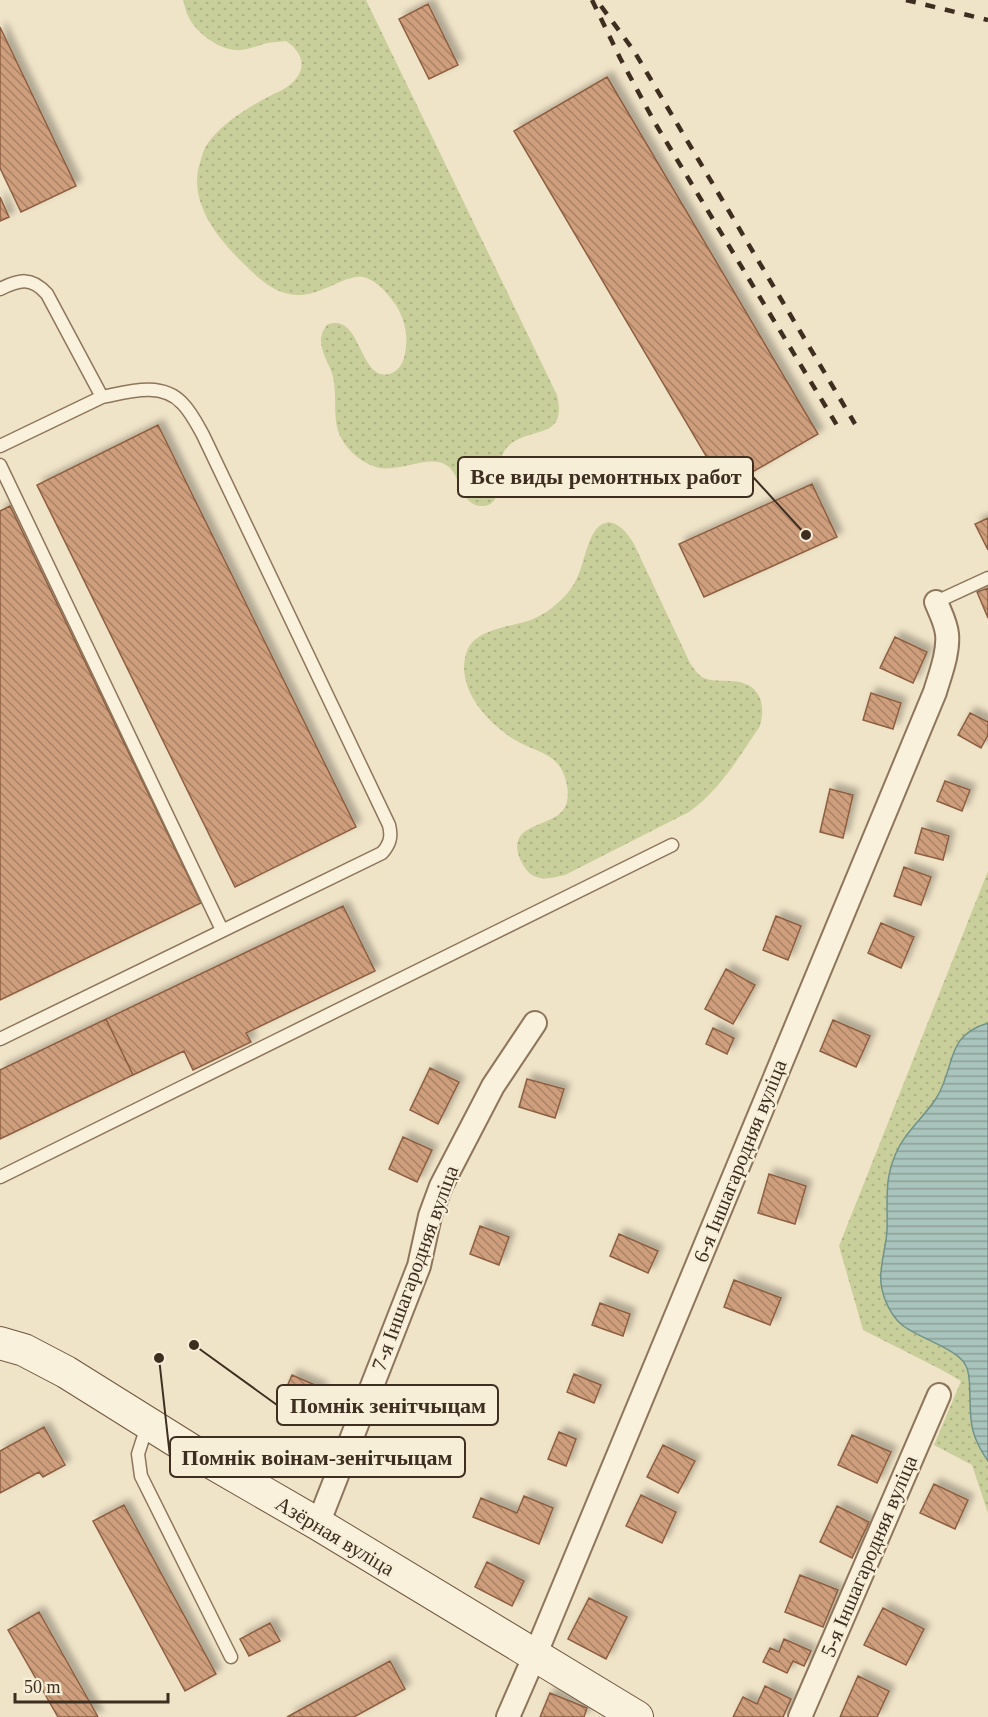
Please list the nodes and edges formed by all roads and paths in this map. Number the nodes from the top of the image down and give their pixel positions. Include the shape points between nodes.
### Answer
1 (0, 290) edge
2 (102, 397) junction
3 (0, 446) edge
4 (0, 465) edge
5 (988, 578) edge
6 (936, 602) joint
7 (672, 845) dead end
8 (222, 930) junction
9 (535, 1023) dead end
10 (0, 1039) edge
11 (0, 1177) edge
12 (0, 1343) edge
13 (939, 1395) dead end
14 (148, 1424) junction
15 (318, 1524) junction
16 (535, 1655) junction
17 (231, 1657) dead end
18 (508, 1717) edge
19 (637, 1717) edge
20 (800, 1717) edge

1 - 2 lane via 17,281 43,289
2 - 3 lane
2 - 8 lane via 146,388 166,392 190,413 389,825 391,835 382,853
4 - 8 lane
5 - 6 lane
6 - 16 street, 6-я Іншагародняя вуліца via 948,636 935,692
7 - 11 lane
8 - 10 lane
9 - 15 street, 7-я Іншагародняя вуліца via 493,1086 441,1186 419,1266
12 - 14 street, Азёрная вуліца via 53,1365
13 - 20 street, 5-я Іншагародняя вуліца
14 - 15 street, Азёрная вуліца
14 - 17 lane via 138,1454 141,1476
15 - 16 street, Азёрная вуліца
16 - 18 street, 6-я Іншагародняя вуліца
16 - 19 street, Азёрная вуліца

